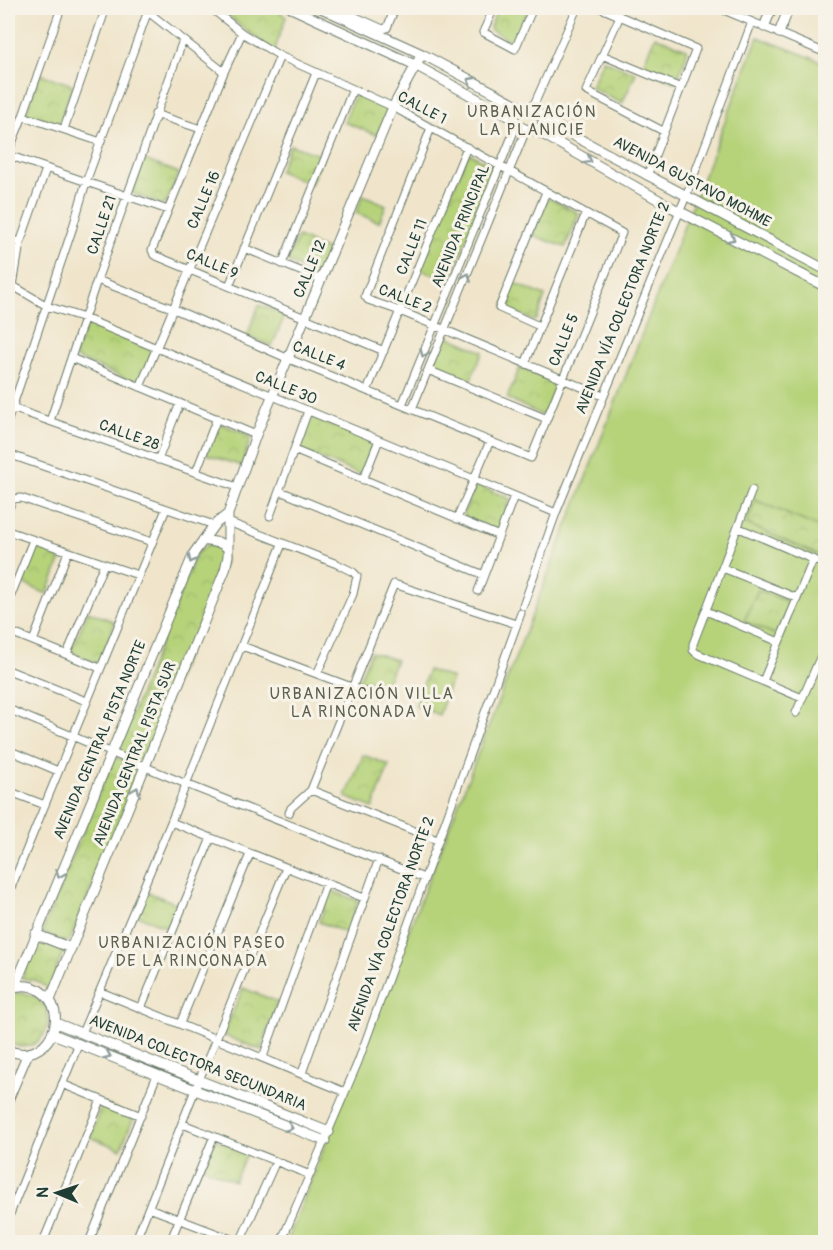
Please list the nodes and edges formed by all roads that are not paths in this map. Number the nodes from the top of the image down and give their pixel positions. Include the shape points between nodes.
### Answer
1 (62, 8) edge
2 (106, 8) edge
3 (211, 8) edge
4 (291, 8) edge
5 (321, 8) edge
6 (336, 8) edge
7 (395, 8) edge
8 (494, 8) edge
9 (533, 8) edge
10 (577, 8) edge
11 (601, 8) edge
12 (718, 8) edge
13 (772, 8) edge
14 (789, 8) edge
15 (148, 9) edge
16 (344, 9) edge
17 (620, 16) junction
18 (752, 22) junction
19 (764, 27) junction
20 (242, 33) junction
21 (779, 33) junction
22 (183, 40) junction
23 (825, 53) edge
24 (422, 54) junction
25 (602, 55) junction
26 (280, 57) junction
27 (415, 65) junction
28 (224, 72) junction
29 (316, 73) junction
30 (681, 88) junction
31 (353, 89) junction
32 (393, 107) junction
33 (521, 107) junction
34 (532, 109) junction
35 (155, 114) junction
36 (23, 116) junction
37 (544, 120) junction
38 (519, 124) junction
39 (431, 128) junction
40 (64, 129) junction
41 (201, 129) junction
42 (537, 131) junction
43 (663, 131) junction
44 (101, 142) junction
45 (467, 147) junction
46 (8, 154) edge
47 (501, 166) junction
48 (46, 170) junction
49 (509, 171) junction
50 (647, 176) junction
51 (86, 183) junction
52 (546, 192) junction
53 (127, 195) junction
54 (686, 196) junction
55 (168, 210) junction
56 (680, 211) junction
57 (586, 213) junction
58 (622, 233) joint
59 (8, 237) edge
60 (20, 243) junction
61 (244, 248) junction
62 (282, 264) junction
63 (190, 269) junction
64 (825, 270) edge
65 (97, 280) junction
66 (322, 280) junction
67 (10, 284) edge
68 (229, 286) junction
69 (825, 287) edge
70 (8, 302) edge
71 (47, 306) junction
72 (174, 309) junction
73 (400, 311) junction
74 (84, 318) junction
75 (306, 318) junction
76 (435, 326) junction
77 (539, 326) junction
78 (445, 330) junction
79 (157, 350) junction
80 (384, 351) junction
81 (71, 358) junction
82 (289, 358) junction
83 (525, 364) junction
84 (428, 370) junction
85 (563, 380) junction
86 (140, 387) junction
87 (367, 391) junction
88 (603, 396) junction
89 (272, 397) junction
90 (180, 403) junction
91 (402, 405) junction
92 (12, 408) junction
93 (412, 409) junction
94 (308, 411) junction
95 (217, 418) junction
96 (547, 419) junction
97 (8, 420) edge
98 (50, 421) junction
99 (256, 435) junction
100 (379, 440) junction
101 (490, 441) junction
102 (294, 450) junction
103 (8, 454) edge
104 (531, 458) joint
105 (158, 460) junction
106 (196, 472) junction
107 (363, 480) junction
108 (473, 480) junction
109 (237, 487) junction
110 (752, 489) dead end
111 (280, 491) junction
112 (514, 496) junction
113 (166, 509) junction
114 (8, 510) edge
115 (556, 513) junction
116 (270, 516) dead end
117 (228, 518) junction
118 (456, 519) junction
119 (214, 525) junction
120 (739, 528) junction
121 (8, 531) edge
122 (499, 536) junction
123 (33, 540) junction
124 (202, 540) junction
125 (152, 542) junction
126 (282, 544) junction
127 (228, 548) junction
128 (68, 552) junction
129 (813, 560) junction
130 (104, 564) junction
131 (825, 565) edge
132 (723, 568) junction
133 (138, 575) junction
134 (484, 575) junction
135 (478, 591) dead end
136 (797, 598) junction
137 (8, 603) edge
138 (706, 611) junction
139 (516, 624) junction
140 (8, 631) edge
141 (33, 641) junction
142 (779, 642) junction
143 (825, 644) edge
144 (242, 646) junction
145 (67, 654) junction
146 (100, 668) junction
147 (8, 670) edge
148 (317, 674) junction
149 (763, 681) junction
150 (352, 687) junction
151 (381, 698) dead end
152 (802, 698) junction
153 (86, 701) junction
154 (8, 709) edge
155 (796, 713) dead end
156 (73, 735) junction
157 (8, 750) edge
158 (112, 752) junction
159 (146, 766) junction
160 (58, 771) junction
161 (186, 784) junction
162 (311, 790) junction
163 (8, 791) edge
164 (45, 805) junction
165 (289, 813) dead end
166 (171, 822) junction
167 (211, 838) junction
168 (437, 840) junction
169 (250, 854) junction
170 (378, 859) junction
171 (286, 868) junction
172 (424, 878) junction
173 (326, 883) junction
174 (8, 895) edge
175 (364, 898) junction
176 (35, 934) junction
177 (71, 948) junction
178 (11, 988) edge
179 (101, 992) junction
180 (50, 1000) junction
181 (141, 1008) junction
182 (56, 1023) junction
183 (180, 1024) junction
184 (82, 1033) junction
185 (53, 1034) junction
186 (216, 1038) junction
187 (79, 1043) junction
188 (8, 1050) edge
189 (28, 1053) junction
190 (263, 1057) junction
191 (302, 1073) junction
192 (157, 1075) junction
193 (199, 1080) junction
194 (62, 1084) junction
195 (195, 1090) junction
196 (345, 1092) junction
197 (8, 1097) edge
198 (101, 1100) junction
199 (141, 1116) junction
200 (183, 1124) junction
201 (327, 1136) junction
202 (214, 1137) junction
203 (276, 1161) junction
204 (310, 1175) junction
205 (149, 1208) junction
206 (8, 1220) edge
207 (179, 1220) junction
208 (43, 1242) edge
209 (89, 1242) edge
210 (135, 1242) edge
211 (170, 1242) edge
212 (240, 1242) edge
213 (281, 1242) edge

1 - 36 street
2 - 40 street
3 - 20 street, CALLE 1
4 - 27 street
5 - 24 street
6 - 16 street
7 - 16 street via 387,28
8 - 9 street via 483,32 515,49
10 - 34 street
11 - 17 street
12 - 18 street
13 - 19 street
14 - 21 street
15 - 22 street
15 - 44 street
17 - 25 street
17 - 30 street via 696,49
18 - 19 street
18 - 54 street, AVENIDA VÍA COLECTORA NORTE 2
19 - 21 street
20 - 26 street, CALLE 1
20 - 28 street, CALLE 9
21 - 23 street
22 - 28 street
22 - 35 street, CALLE 21
24 - 27 street
33 -> 24 street
25 - 30 street
25 - 43 street via 586,91
26 - 29 street, CALLE 1
26 - 63 street, CALLE 16
27 - 32 street, CALLE 12
27 - 38 street
28 - 41 street, CALLE 9
29 - 31 street, CALLE 1
29 - 61 street
30 - 43 street
31 - 32 street, CALLE 1
31 - 62 street
32 - 39 street, CALLE 1
32 - 66 street, CALLE 12
33 - 34 street
33 - 38 street via 517,110
34 - 37 street, AVENIDA GUSTAVO MOHME
35 - 41 street
35 - 53 street, CALLE 21
36 - 40 street
36 - 46 street
37 - 42 street
37 - 50 street, AVENIDA GUSTAVO MOHME
38 - 42 street
38 - 47 street, AVENIDA PRINCIPAL
38 - 49 street, AVENIDA PRINCIPAL
39 - 45 street, CALLE 1
39 - 73 street, CALLE 2 via 365,290 368,300
40 - 44 street
41 - 55 street, CALLE 9
42 -> 56 street, AVENIDA GUSTAVO MOHME
43 - 50 street
44 - 51 street
45 - 47 street, CALLE 1
45 - 73 street, CALLE 11
46 - 48 street
47 - 49 street, CALLE 1
47 - 76 street, AVENIDA PRINCIPAL
48 - 51 street
48 - 60 street
49 - 52 street, CALLE 1
78 -> 49 street, AVENIDA PRINCIPAL
50 - 54 street, AVENIDA GUSTAVO MOHME
51 - 53 street
51 - 71 street
52 - 57 street, CALLE 1
52 - 77 street via 499,308
53 - 55 street
53 - 65 street, CALLE 21
54 - 56 street, AVENIDA VÍA COLECTORA NORTE 2
54 - 64 street, AVENIDA GUSTAVO MOHME
55 - 63 street, CALLE 9 via 152,250 154,255
56 -> 69 street, AVENIDA GUSTAVO MOHME
56 - 88 street, AVENIDA VÍA COLECTORA NORTE 2
57 - 58 street, CALLE 1
57 - 77 street
58 - 85 street, CALLE 5
59 - 60 street
60 - 67 street
61 - 62 street
61 - 68 street
62 - 66 street
63 - 68 street, CALLE 9
63 - 72 street, CALLE 16
65 - 72 street, CALLE 4
65 - 74 street, CALLE 21
66 - 75 street, CALLE 12
67 - 70 street
67 - 71 street, CALLE 30
68 - 75 street, CALLE 9
71 - 74 street, CALLE 30
71 - 92 street
72 - 79 street, CALLE 16
72 - 82 street, CALLE 4
73 - 76 street, CALLE 2
73 - 80 street, CALLE 11
74 - 79 street, CALLE 30
74 - 81 street, CALLE 21
75 - 80 street, CALLE 9
75 - 82 street, CALLE 12
76 - 78 street, CALLE 2
76 -> 91 street, AVENIDA PRINCIPAL
77 - 83 street
78 - 83 street, CALLE 2
78 - 84 street, AVENIDA PRINCIPAL
79 - 86 street, CALLE 16
79 - 89 street, CALLE 30
80 - 87 street, CALLE 11
81 - 86 street
81 - 98 street, CALLE 21
82 - 87 street, CALLE 4
82 - 89 street, CALLE 12
83 - 85 street, CALLE 2
84 - 93 street, AVENIDA PRINCIPAL
84 - 96 street
85 - 88 street, CALLE 2
85 - 96 street, CALLE 5
86 - 90 street
87 - 91 street, CALLE 4
88 - 115 street, AVENIDA VÍA COLECTORA NORTE 2
89 - 94 street, CALLE 30
89 - 99 street, CALLE 12
90 - 95 street
90 - 105 street
91 - 93 street, CALLE 4
92 - 97 street
92 - 98 street, CALLE 28
93 - 101 street, CALLE 4
94 - 100 street, CALLE 30
94 - 102 street
95 - 99 street
95 - 106 street
96 - 104 street, CALLE 5
98 - 105 street, CALLE 28
99 - 109 street, CALLE 12
100 - 107 street
100 - 108 street, CALLE 30
101 - 104 street, CALLE 4
101 - 108 street
102 - 107 street
102 - 111 street
103 - 113 street
105 - 106 street, CALLE 28
106 - 109 street, CALLE 28
107 - 118 street
108 - 112 street, CALLE 30
108 - 118 street
109 - 117 street, CALLE 12
110 - 120 street
111 - 116 street
111 - 134 street
112 - 115 street, CALLE 30
112 - 122 street
113 - 119 street
113 - 125 street
114 - 125 street via 13,499 19,497
115 - 139 street, AVENIDA VÍA COLECTORA NORTE 2
117 - 119 street, AVENIDA CENTRAL PISTA NORTE
117 - 126 street
117 - 127 street, AVENIDA CENTRAL PISTA SUR
118 - 122 street
119 - 124 street, AVENIDA CENTRAL PISTA NORTE
120 - 129 street
120 - 132 street
121 - 123 street
122 - 134 street
123 - 128 street
123 - 137 street
124 - 127 street
124 -> 158 street, AVENIDA CENTRAL PISTA NORTE
125 - 133 street
126 - 144 street
126 - 148 street via 338,564 357,576 353,594
127 - 159 street, AVENIDA CENTRAL PISTA SUR via 225,570
128 - 130 street
128 - 141 street
129 - 131 street
129 - 136 street
130 - 133 street
130 - 145 street
132 - 136 street
132 - 138 street
133 - 146 street
134 - 135 street
136 - 142 street
138 - 142 street
138 - 149 street via 693,644 694,652
139 - 150 street via 394,585
139 - 168 street, AVENIDA VÍA COLECTORA NORTE 2
140 - 141 street
141 - 145 street
142 - 149 street
143 - 152 street
144 - 148 street
144 - 161 street
145 - 146 street
146 - 153 street
147 - 153 street
148 - 150 street
149 - 152 street
150 - 151 street
150 - 162 street
152 - 155 street
153 - 156 street
154 - 156 street
156 - 158 street
156 - 160 street
157 - 160 street
158 - 159 street
158 -> 176 street, AVENIDA CENTRAL PISTA NORTE
159 - 161 street
177 -> 159 street, AVENIDA CENTRAL PISTA SUR
160 - 164 street
161 - 166 street
161 - 170 street
162 - 165 street
162 - 168 street
163 - 164 street
164 - 174 street
166 - 167 street
166 - 179 street
167 - 169 street
167 - 181 street
168 - 172 street, AVENIDA VÍA COLECTORA NORTE 2
169 - 171 street
169 - 183 street
170 - 172 street
170 - 175 street
171 - 173 street
171 - 186 street
172 - 196 street, AVENIDA VÍA COLECTORA NORTE 2
173 - 175 street
173 - 190 street
175 - 191 street
176 - 177 street
176 - 178 street, AVENIDA CENTRAL PISTA NORTE
177 - 180 street, AVENIDA CENTRAL PISTA SUR
178 - 180 street via 35,988
179 - 181 street
179 - 184 street
180 - 182 street
181 - 183 street
182 - 184 street, AVENIDA COLECTORA SECUNDARIA
182 - 185 street
183 - 186 street
184 - 193 street, AVENIDA COLECTORA SECUNDARIA
185 - 187 street, AVENIDA COLECTORA SECUNDARIA
185 - 189 street via 43,1047
186 - 190 street
186 - 193 street
187 -> 192 street, AVENIDA COLECTORA SECUNDARIA
187 - 194 street
188 - 189 street
189 - 197 street
190 - 191 street
191 - 196 street
192 - 195 street, AVENIDA COLECTORA SECUNDARIA
192 - 199 street
193 - 195 street
193 - 201 street, AVENIDA COLECTORA SECUNDARIA
194 - 198 street
194 - 206 street
195 - 200 street
195 -> 201 street, AVENIDA COLECTORA SECUNDARIA
196 - 201 street, AVENIDA VÍA COLECTORA NORTE 2
198 - 199 street
198 - 208 street
199 - 209 street
200 - 202 street
200 - 205 street
201 - 204 street, AVENIDA VÍA COLECTORA NORTE 2
202 - 203 street
202 - 207 street
203 - 204 street
203 - 212 street
204 - 213 street, AVENIDA VÍA COLECTORA NORTE 2
205 - 207 street
205 - 210 street
207 - 211 street
207 - 212 street

